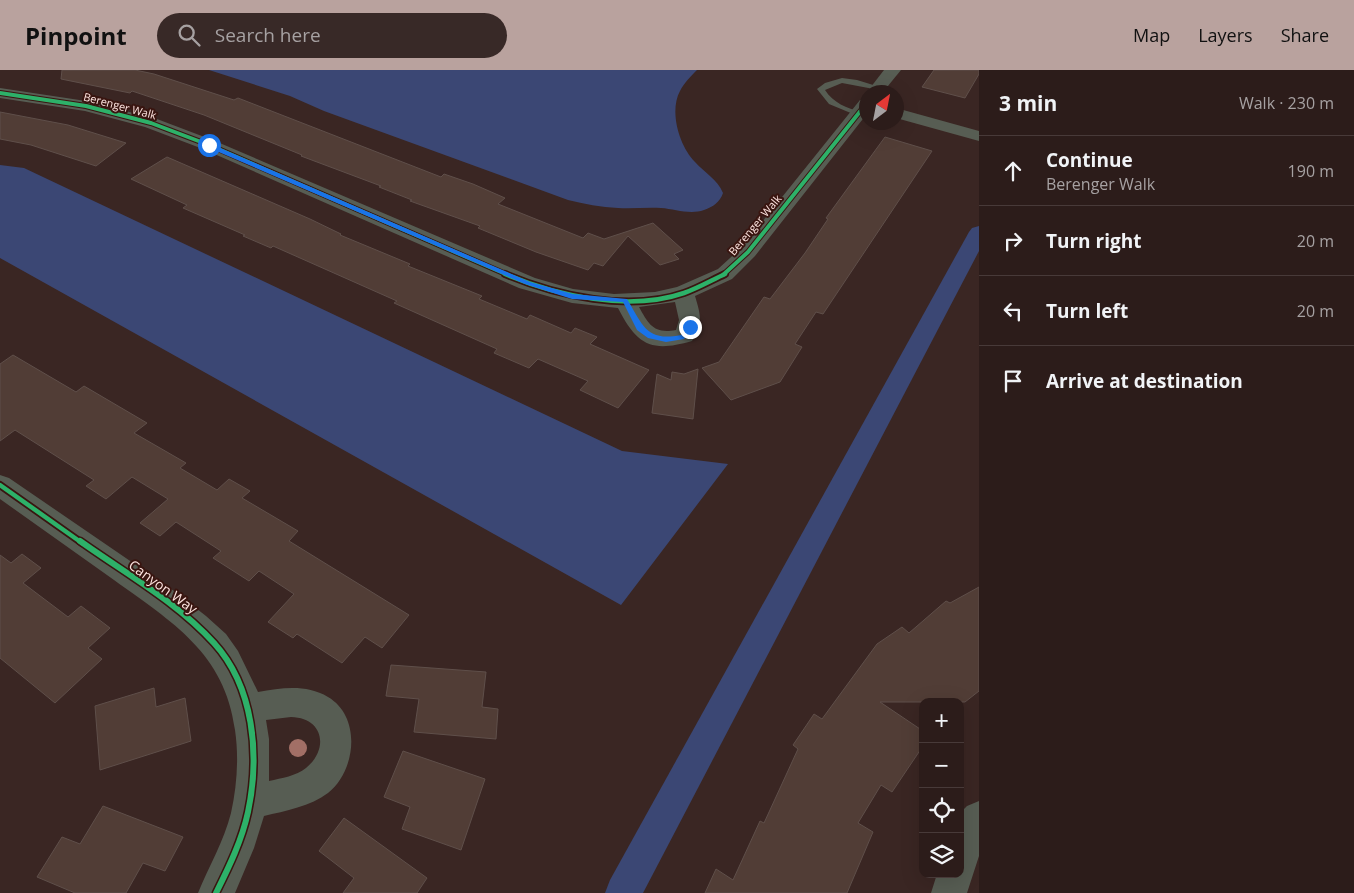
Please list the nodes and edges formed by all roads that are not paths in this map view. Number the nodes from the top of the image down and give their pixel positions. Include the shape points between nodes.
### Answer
1 (893, 70) edge
2 (881, 85) edge
3 (0, 93) edge
4 (869, 101) edge
5 (904, 106) edge
6 (859, 113) edge
7 (904, 115) edge
8 (979, 126) edge
9 (979, 136) edge
10 (683, 293) junction
11 (625, 300) junction
12 (0, 485) edge
13 (247, 708) junction
14 (250, 802) junction
15 (979, 818) edge
16 (964, 849) edge
17 (954, 878) edge
18 (216, 893) edge
19 (949, 893) edge

1 - 2 street, Berenger Walk
3 - 11 street, Berenger Walk via 86,106 150,123 527,283 572,296
4 - 4 lane via 839,107 829,102 821,89 826,84 844,80
5 - 8 street
6 - 10 street, Berenger Walk via 748,252 724,274
7 - 9 street
10 - 11 street, Berenger Walk via 655,299
10 - 11 street via 690,327 684,336 666,340 651,336 640,328
12 - 13 street, Canyon Way via 186,616 216,645 237,676
13 - 14 street, Canyon Way via 255,748
13 - 14 street via 299,703 316,707 328,717 336,731 336,749 329,766 316,780 299,790
14 - 18 street, Canyon Way via 232,862
15 - 16 street via 972,826
17 - 19 street

